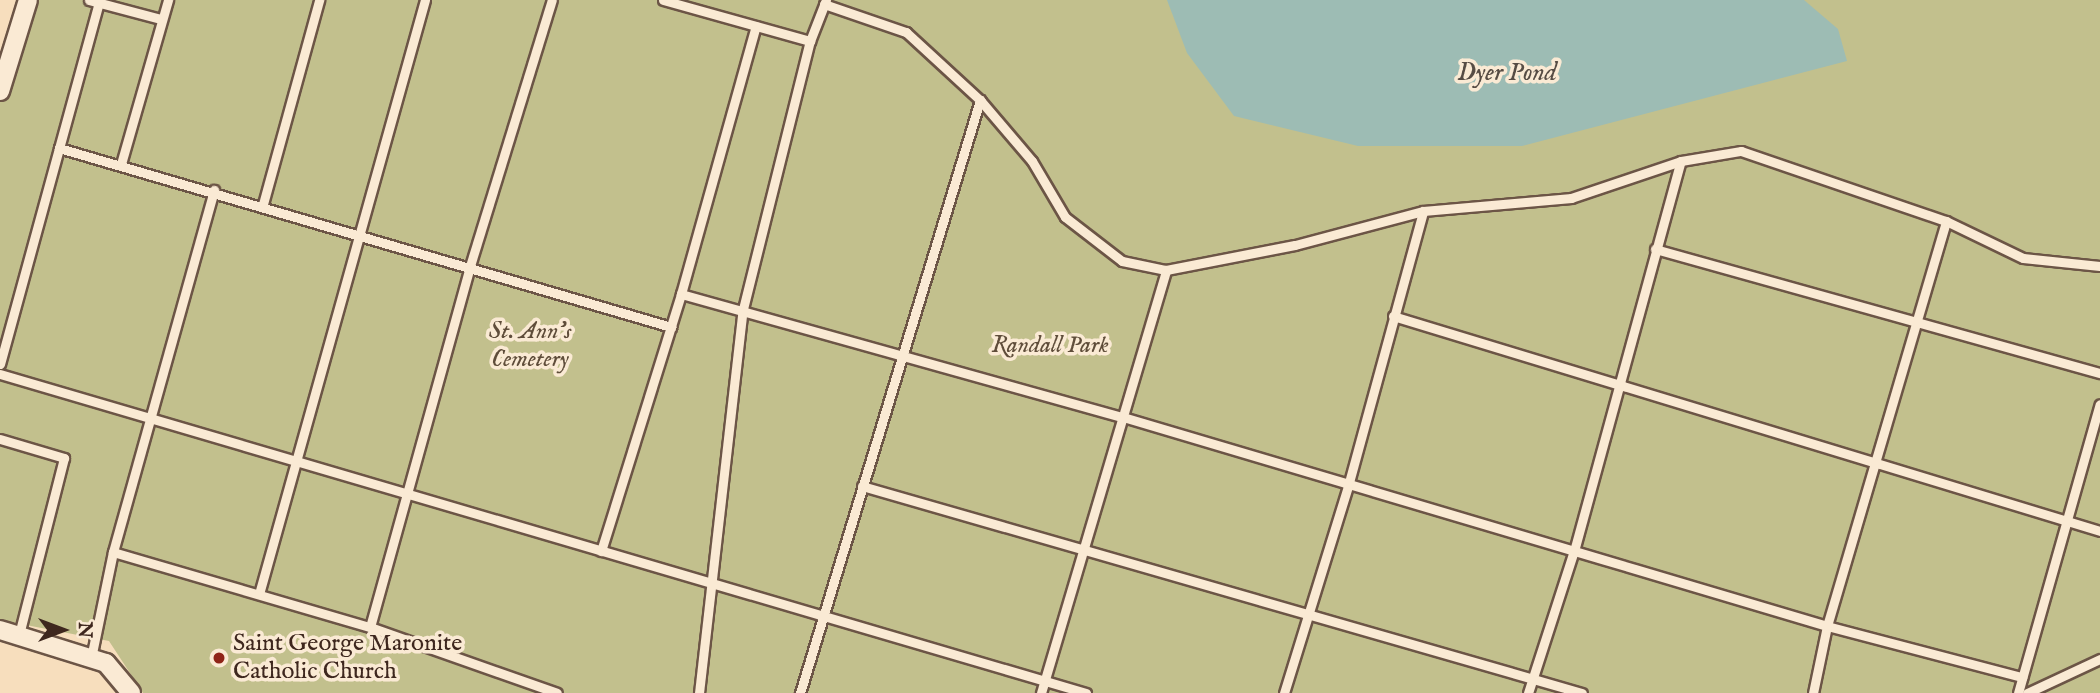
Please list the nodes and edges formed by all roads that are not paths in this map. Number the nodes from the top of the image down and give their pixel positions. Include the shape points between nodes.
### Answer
1 (27, 0) edge
2 (89, 0) edge
3 (168, 0) edge
4 (319, 0) edge
5 (425, 0) edge
6 (552, 0) edge
7 (663, 0) edge
8 (99, 2) junction
9 (825, 2) edge
10 (162, 19) junction
11 (755, 26) junction
12 (810, 41) junction
13 (0, 91) edge
14 (980, 100) junction
15 (59, 148) junction
16 (1681, 161) junction
17 (121, 164) junction
18 (214, 190) junction
19 (263, 204) junction
20 (1423, 211) junction
21 (1946, 221) junction
22 (360, 233) junction
23 (1655, 249) junction
24 (2100, 265) edge
25 (470, 266) junction
26 (1166, 270) junction
27 (681, 294) junction
28 (742, 313) junction
29 (1393, 316) junction
30 (1917, 322) junction
31 (671, 327) junction
32 (903, 355) junction
33 (0, 364) edge
34 (2100, 373) edge
35 (0, 374) edge
36 (1616, 387) junction
37 (2100, 404) edge
38 (1123, 417) junction
39 (150, 418) junction
40 (0, 439) edge
41 (296, 461) junction
42 (1875, 463) junction
43 (1348, 485) junction
44 (862, 486) junction
45 (407, 494) junction
46 (2067, 520) junction
47 (2100, 531) edge
48 (1084, 549) junction
49 (601, 551) junction
50 (1574, 551) junction
51 (113, 552) junction
52 (713, 583) junction
53 (259, 594) junction
54 (1307, 613) junction
55 (821, 617) junction
56 (1827, 626) junction
57 (370, 627) junction
58 (0, 630) edge
59 (19, 635) junction
60 (91, 657) junction
61 (2100, 659) edge
62 (1533, 677) junction
63 (2022, 677) junction
64 (1044, 681) junction
65 (131, 693) edge
66 (557, 693) edge
67 (699, 693) edge
68 (800, 693) edge
69 (1041, 693) edge
70 (1086, 693) edge
71 (1284, 693) edge
72 (1528, 693) edge
73 (1582, 693) edge
74 (1813, 693) edge
75 (2018, 693) edge
76 (2027, 693) edge

1 - 13 street
2 - 8 lane
3 - 10 lane
4 - 19 lane
5 - 22 lane
6 - 25 lane
7 - 11 lane
8 - 10 lane
8 - 15 lane
9 - 12 lane
9 - 14 lane via 906,32
10 - 17 lane
11 - 12 lane
11 - 27 lane
12 - 28 lane
14 - 26 lane via 1032,161 1065,217 1122,261
14 - 32 lane
15 - 17 lane
15 - 33 lane
16 - 20 lane via 1571,198
16 - 21 lane via 1741,151
16 - 23 lane
17 - 18 lane
18 - 19 lane
18 - 39 lane
19 - 22 lane
20 - 26 lane via 1295,245
20 - 29 lane
21 - 24 lane via 2023,258
21 - 30 lane
22 - 25 lane
22 - 41 lane
23 - 30 lane
23 - 36 lane
25 - 31 lane
25 - 45 lane
26 - 38 lane
27 - 28 lane
27 - 31 lane
28 - 32 lane
28 - 52 lane
29 - 36 lane
29 - 43 lane
30 - 34 lane
30 - 42 lane
31 - 49 lane
32 - 38 lane
32 - 44 lane
35 - 39 lane
36 - 42 lane
36 - 50 lane
37 - 46 lane
38 - 43 lane
38 - 48 lane
39 - 41 lane
39 - 51 lane
40 - 59 lane via 64,458
41 - 45 lane
41 - 53 lane
42 - 46 lane
42 - 56 lane
43 - 50 lane
43 - 54 lane
44 - 48 lane
44 - 55 lane
45 - 49 lane
45 - 57 lane
46 - 47 lane
46 - 63 lane
48 - 54 lane
48 - 64 lane
49 - 52 lane
50 - 56 lane
50 - 62 lane
51 - 53 lane
51 - 60 lane
52 - 55 lane
52 - 67 lane
53 - 57 lane
54 - 62 lane
54 - 71 lane
55 - 64 lane
55 - 68 lane
56 - 63 lane
56 - 74 lane
57 - 66 lane
58 - 59 street
59 - 60 street
60 - 65 street via 106,663
61 - 76 lane
62 - 72 lane
62 - 73 lane
63 - 75 lane
64 - 69 lane
64 - 70 lane

